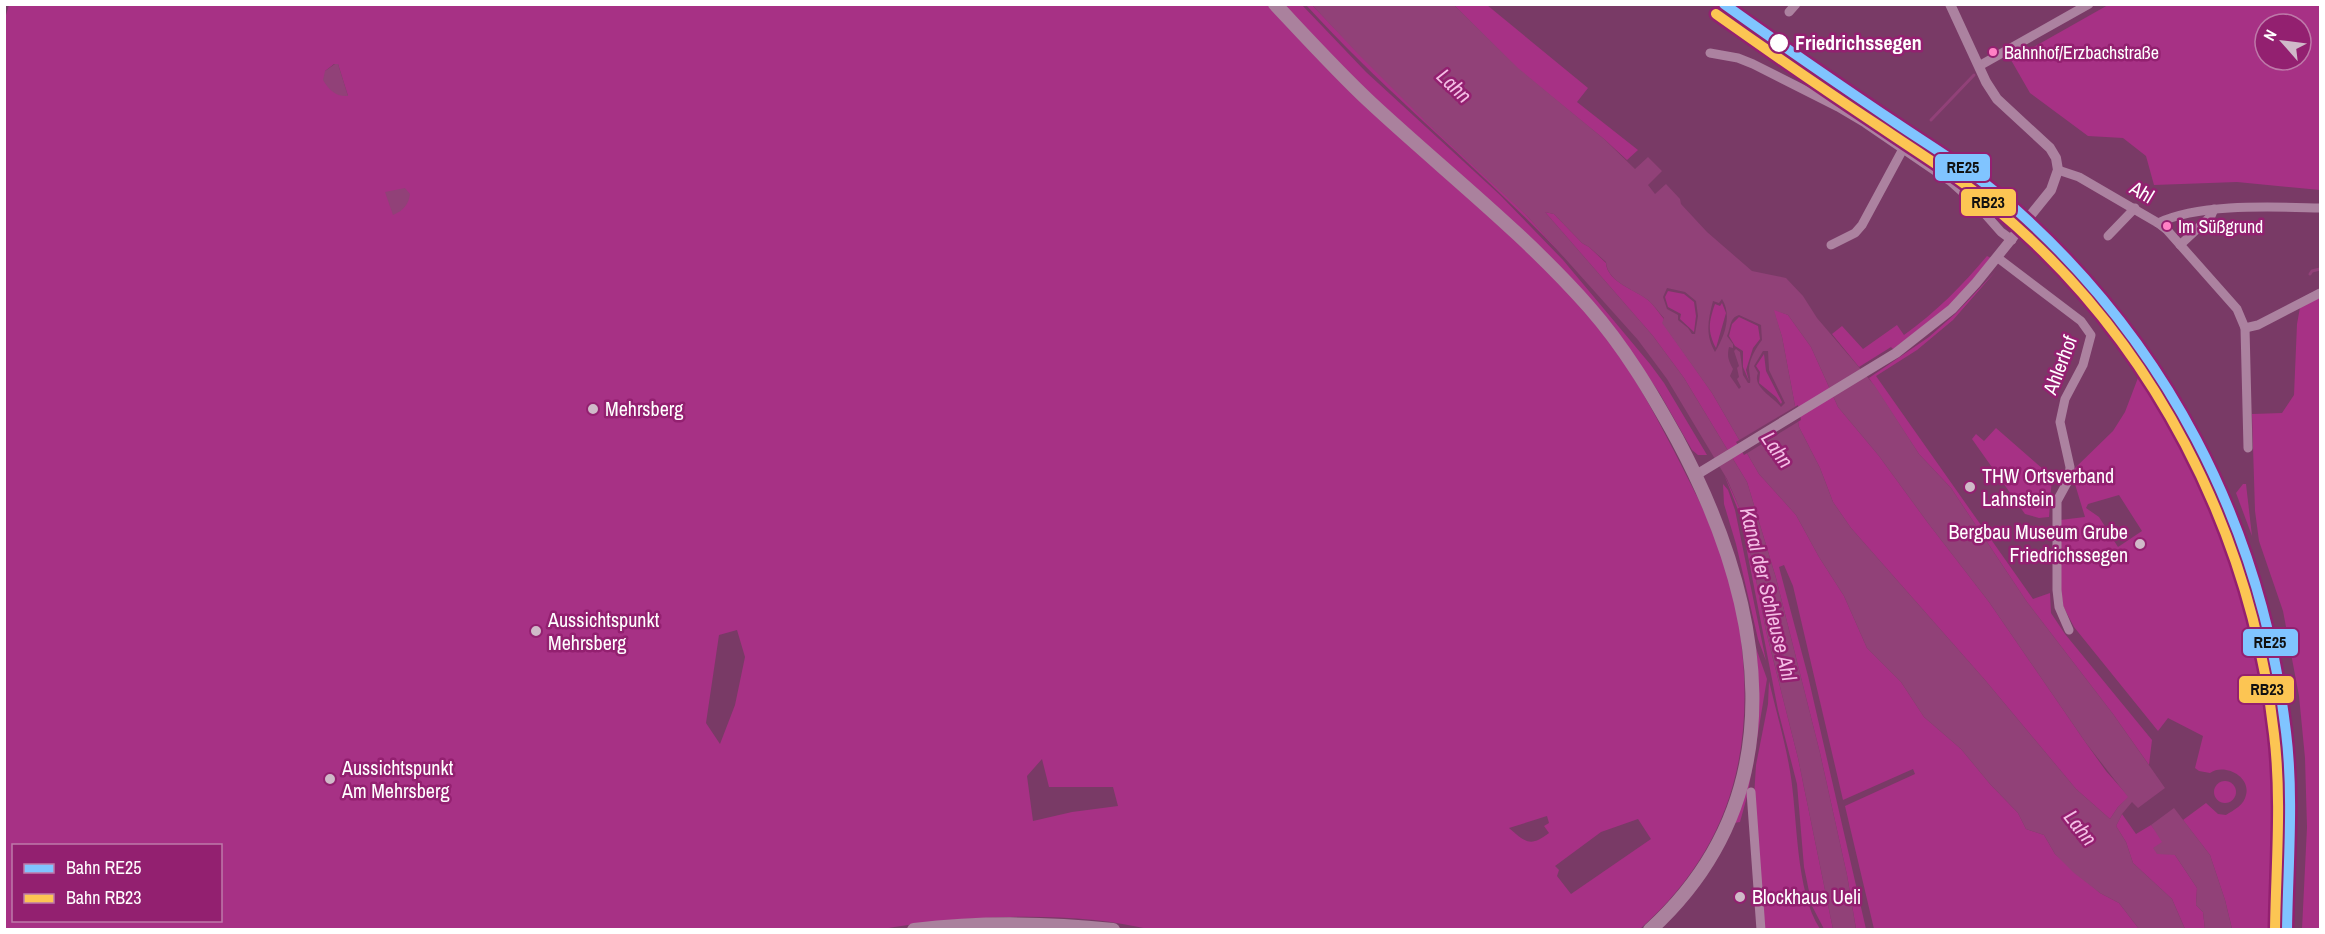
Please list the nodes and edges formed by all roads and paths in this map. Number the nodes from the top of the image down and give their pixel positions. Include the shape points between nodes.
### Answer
1 (1275, 4) edge
2 (1796, 4) edge
3 (1950, 4) edge
4 (2090, 4) edge
5 (1789, 12) dead end
6 (1710, 53) dead end
7 (1979, 66) junction
8 (1903, 149) junction
9 (2058, 170) junction
10 (2135, 208) junction
11 (2320, 208) edge
12 (2214, 210) junction
13 (2158, 223) junction
14 (2108, 236) dead end
15 (2012, 240) junction
16 (1831, 245) dead end
17 (2180, 245) junction
18 (1998, 258) junction
19 (2320, 293) edge
20 (2245, 328) junction
21 (2248, 448) dead end
22 (1700, 473) junction
23 (2069, 630) dead end
24 (1751, 792) dead end
25 (914, 930) edge
26 (1113, 930) edge
27 (1650, 930) edge
28 (1761, 930) edge

1 - 22 main road via 1367,100 1533,248 1590,308 1635,365
2 - 5 street
3 - 7 street
4 - 7 street
6 - 8 street via 1738,58 1785,79
7 - 9 street via 1997,99 2050,148
8 - 15 street via 1950,181
8 - 16 street via 1862,225
9 - 10 street, Ahl via 2079,177
9 - 15 street via 2051,190
10 - 13 street, Ahl
10 - 14 street
11 - 12 street via 2260,206
12 - 13 street
12 - 17 street
13 - 17 street, Ahl
15 - 18 street
17 - 20 street, Ahl via 2237,309
18 - 22 street via 1952,309 1896,353
18 - 23 street, Ahlerhof via 2081,321 2091,335 2083,365 2065,399 2060,422 2070,467 2057,501 2057,590
19 - 20 street
20 - 21 street, Ahl
22 - 27 main road via 1745,615 1752,677 1750,742 1739,790 1719,840 1681,899
24 - 28 street
25 - 26 main road via 1020,924

